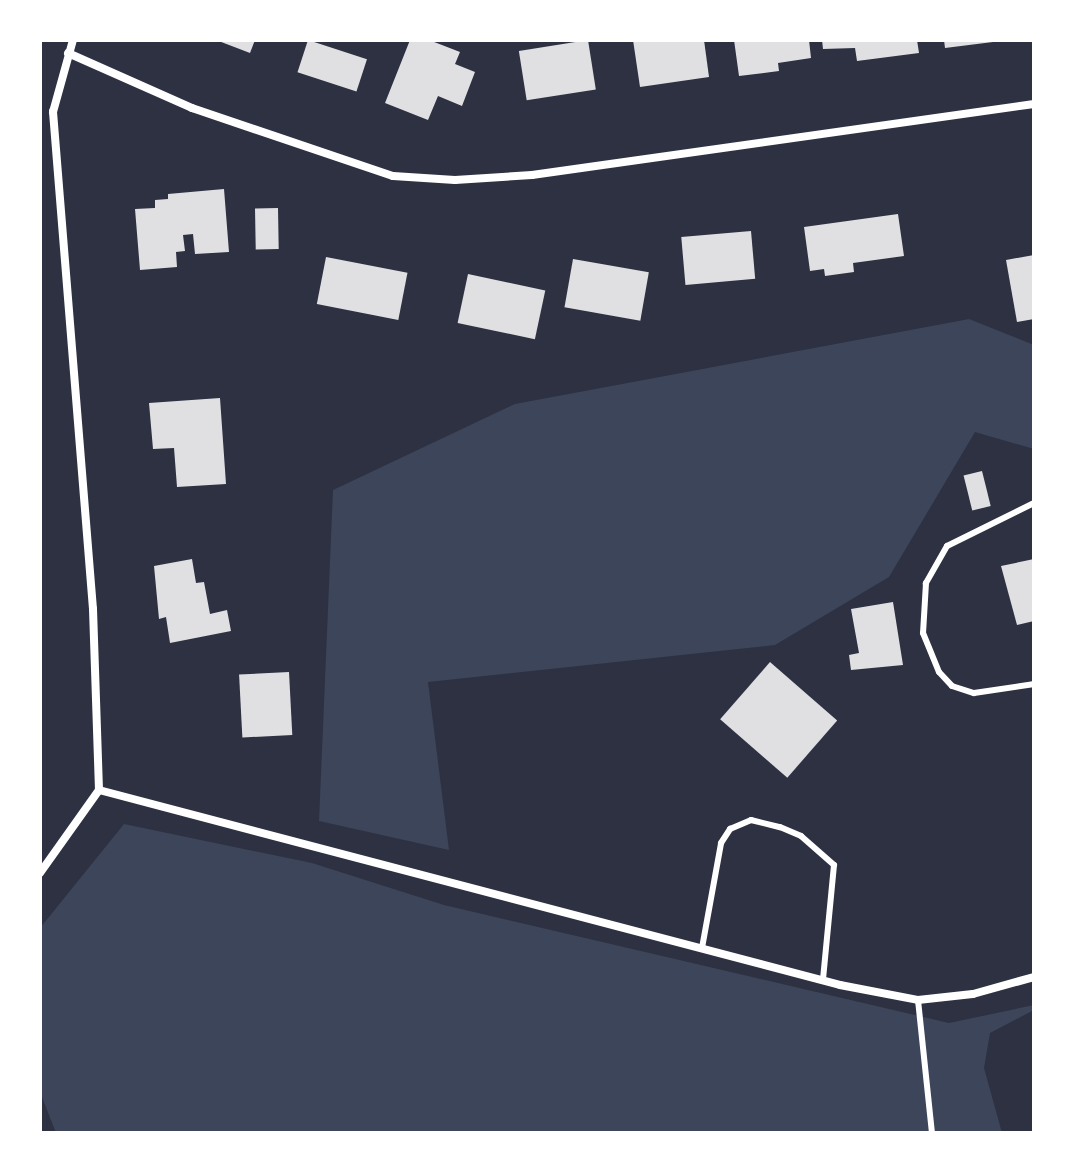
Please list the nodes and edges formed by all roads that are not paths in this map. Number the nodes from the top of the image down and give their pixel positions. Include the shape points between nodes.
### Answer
1 (73, 40) edge
2 (68, 53) junction
3 (1034, 104) edge
4 (1034, 503) edge
5 (1034, 684) edge
6 (99, 790) junction
7 (40, 873) edge
8 (702, 948) junction
9 (1034, 977) edge
10 (823, 980) junction
11 (918, 1000) junction
12 (932, 1133) edge

1 - 2 street
2 - 3 street via 192,108 393,176 455,180 532,175
2 - 6 street via 53,112 93,609
4 - 5 lane via 947,546 926,583 923,633 939,672 952,686 974,693
6 - 7 street
6 - 8 street
8 - 10 street
8 - 10 lane via 721,843 730,829 751,820 780,827 801,836 834,865
9 - 11 street via 973,994
10 - 11 street
11 - 12 lane

